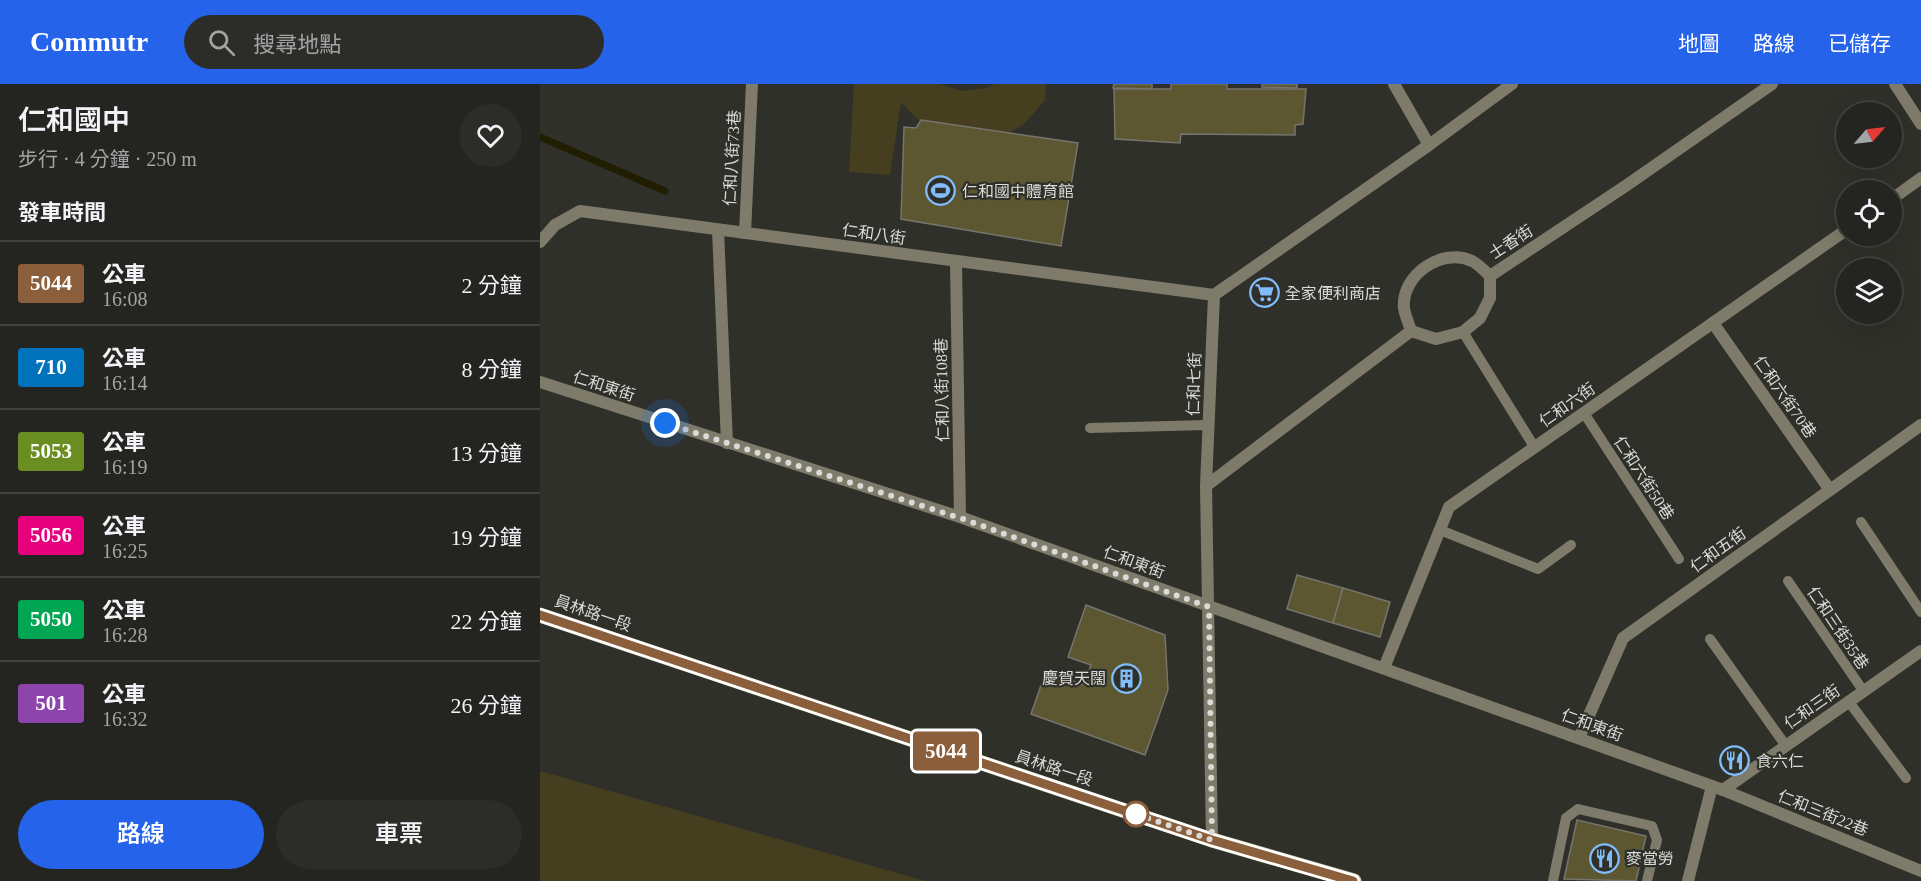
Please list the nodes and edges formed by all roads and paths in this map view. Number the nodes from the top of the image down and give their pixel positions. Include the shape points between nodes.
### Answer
1 (752, 84) edge
2 (1394, 84) edge
3 (1512, 84) edge
4 (1772, 84) edge
5 (1895, 84) edge
6 (1920, 119) edge
7 (1430, 145) junction
8 (1921, 178) edge
9 (1902, 192) edge
10 (718, 230) junction
11 (745, 233) junction
12 (1836, 237) edge
13 (540, 242) edge
14 (956, 262) junction
15 (1490, 276) junction
16 (1214, 294) junction
17 (1713, 323) junction
18 (1411, 330) junction
19 (1463, 332) junction
20 (540, 382) edge
21 (1584, 413) junction
22 (1208, 425) junction
23 (1921, 425) edge
24 (1090, 428) dead end
25 (727, 443) junction
26 (1535, 448) junction
27 (1206, 486) junction
28 (1830, 489) junction
29 (960, 518) junction
30 (1861, 522) dead end
31 (1440, 530) junction
32 (1571, 545) dead end
33 (1679, 559) dead end
34 (1788, 581) dead end
35 (1209, 607) junction
36 (1921, 612) edge
37 (540, 615) edge
38 (1710, 639) dead end
39 (1921, 651) edge
40 (1384, 668) junction
41 (1864, 692) junction
42 (1849, 702) junction
43 (1579, 738) junction
44 (1786, 746) junction
45 (1906, 778) dead end
46 (1718, 788) junction
47 (1212, 840) junction
48 (1921, 871) edge
49 (1354, 881) edge
50 (1553, 881) edge
51 (1647, 881) edge
52 (1688, 881) edge

1 - 11 street, 仁和八街73巷
2 - 7 street
3 - 7 street
4 - 15 street, 士香街
5 - 6 street
7 - 16 street
8 - 9 street
10 - 11 street, 仁和八街
10 - 13 street, 仁和八街 via 580,211 555,225
10 - 25 street
11 - 14 street, 仁和八街
12 - 17 street, 仁和六街
14 - 16 street, 仁和八街
14 - 29 street, 仁和八街108巷
15 - 18 street via 1472,261 1448,257 1425,266 1409,284 1404,307
15 - 19 street, 士香街 via 1490,298 1480,318
16 - 22 street, 仁和七街
17 - 21 street, 仁和六街
17 - 28 street, 仁和六街70巷
18 - 19 street via 1436,339
18 - 27 street
19 - 26 lane
20 - 25 street, 仁和東街
21 - 26 street, 仁和六街
21 - 33 lane, 仁和六街50巷
22 - 24 lane
22 - 27 street, 仁和七街
23 - 28 street, 仁和五街
25 - 29 street, 仁和東街
26 - 31 street, 仁和六街 via 1449,507
27 - 35 street, 仁和七街
28 - 43 street, 仁和五街 via 1623,638
29 - 35 street, 仁和東街
30 - 36 lane
31 - 32 lane via 1538,569
31 - 40 street, 仁和六街
34 - 41 lane, 仁和三街35巷
35 - 40 street, 仁和東街
35 - 47 street, 仁和七街
37 - 47 main road, 員林路一段
38 - 44 lane
39 - 41 street, 仁和三街
40 - 43 street, 仁和東街
41 - 42 street, 仁和三街
42 - 44 street, 仁和三街
42 - 45 lane
43 - 46 street, 仁和東街
44 - 46 street, 仁和三街
46 - 48 street, 仁和三街22巷
46 - 52 street
47 - 49 main road, 員林路一段
50 - 51 lane via 1566,818 1578,809 1652,826 1657,840

